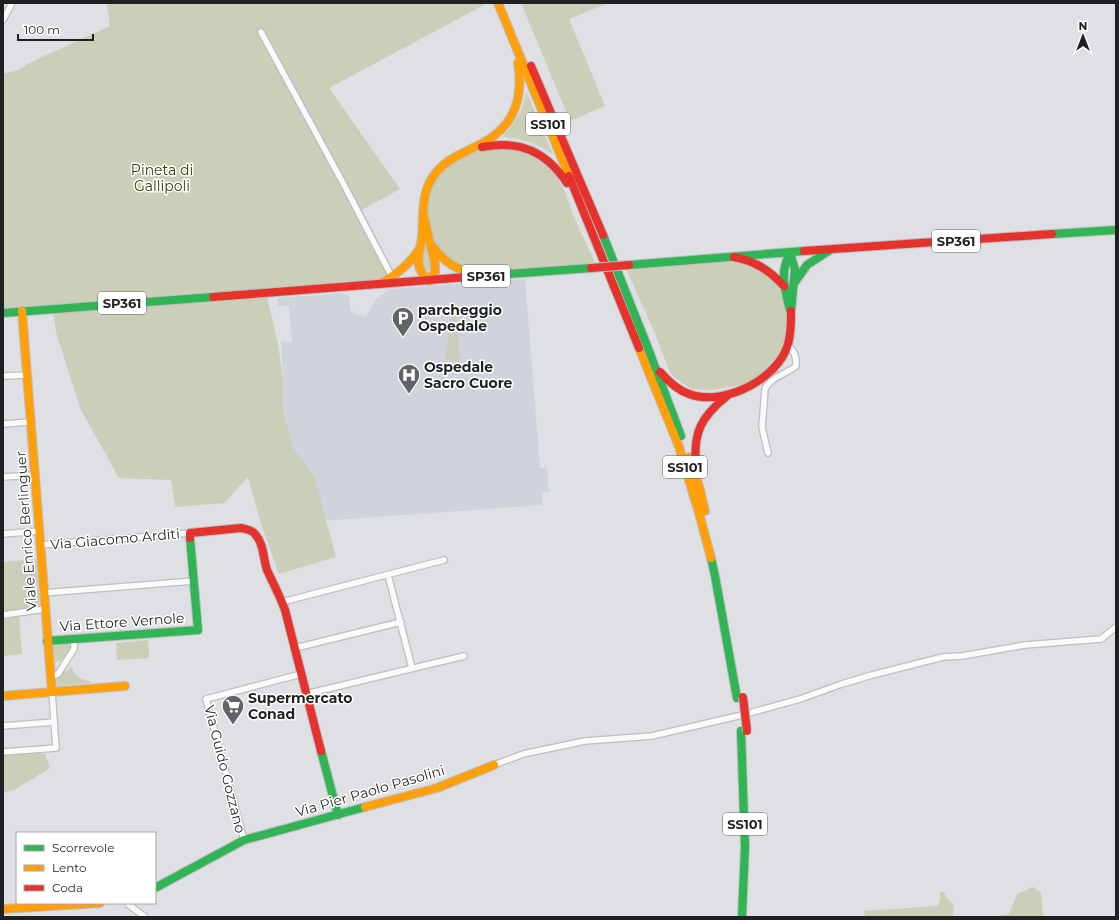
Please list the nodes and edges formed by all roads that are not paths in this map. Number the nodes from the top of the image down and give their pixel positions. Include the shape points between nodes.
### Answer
1 (12, 3) edge
2 (497, 3) edge
3 (505, 3) edge
4 (3, 20) edge
5 (261, 32) dead end
6 (452, 158) junction
7 (423, 213) junction
8 (1116, 230) edge
9 (428, 236) junction
10 (598, 246) junction
11 (420, 247) junction
12 (830, 250) junction
13 (790, 254) junction
14 (734, 257) junction
15 (489, 276) junction
16 (392, 278) junction
17 (429, 281) junction
18 (380, 284) junction
19 (794, 284) junction
20 (784, 286) junction
21 (790, 310) junction
22 (22, 311) junction
23 (3, 313) edge
24 (788, 346) junction
25 (654, 364) junction
26 (27, 375) junction
27 (3, 376) edge
28 (730, 394) junction
29 (31, 422) junction
30 (3, 424) edge
31 (768, 453) dead end
32 (35, 475) junction
33 (3, 477) edge
34 (699, 486) junction
35 (39, 531) junction
36 (190, 533) junction
37 (3, 534) edge
38 (40, 545) junction
39 (444, 560) dead end
40 (388, 575) junction
41 (194, 581) junction
42 (43, 593) junction
43 (282, 602) junction
44 (45, 610) junction
45 (3, 615) edge
46 (400, 622) junction
47 (1116, 627) edge
48 (74, 639) junction
49 (47, 641) junction
50 (295, 648) junction
51 (464, 656) dead end
52 (412, 668) junction
53 (301, 674) junction
54 (51, 677) junction
55 (125, 686) dead end
56 (52, 692) junction
57 (306, 694) junction
58 (3, 696) edge
59 (740, 697) junction
60 (54, 722) junction
61 (3, 726) edge
62 (744, 731) junction
63 (3, 752) edge
64 (494, 765) joint
65 (338, 815) junction
66 (244, 840) junction
67 (156, 887) edge
68 (84, 904) edge
69 (128, 904) edge
70 (3, 909) edge
71 (145, 917) edge
72 (742, 917) edge
73 (748, 917) edge

1 - 4 street
2 - 6 main road via 518,63 521,79 520,98 512,116 496,135
2 - 10 main road, SS101
3 - 25 main road, SS101
5 - 16 street
6 - 7 main road via 438,169 428,184
6 - 10 main road via 485,146 502,144 524,147 543,155 563,176 588,231
7 - 9 main road
7 - 11 main road
8 - 12 main road, SP361
9 - 15 main road via 445,262 455,269
9 - 17 main road via 436,268
10 - 59 main road, SS101 via 679,447 715,576
11 - 16 main road via 406,268
11 - 17 main road via 419,270
12 - 13 main road, SP361
12 - 19 main road via 807,265
13 - 14 main road, SP361
13 - 19 main road via 795,265
13 - 20 main road via 784,265
14 - 15 main road, SP361, bridge
14 - 20 main road via 752,261 765,268
15 - 17 main road, SP361
16 - 18 main road
17 - 18 main road, SP361
18 - 22 main road, SP361
19 - 21 main road
20 - 21 main road
21 - 24 main road
22 - 23 main road, SP361
22 - 26 main road, Viale Enrico Berlinguer
24 - 28 main road via 782,358 764,379
24 - 31 street via 795,354 796,366 777,377 765,389 762,427
25 - 28 main road via 677,389 690,395 702,398
25 - 34 main road, SS101
26 - 27 street
26 - 29 main road, Viale Enrico Berlinguer
28 - 34 main road via 709,411 698,430 694,452
29 - 30 street
29 - 32 main road, Viale Enrico Berlinguer
32 - 33 street
32 - 35 main road, Viale Enrico Berlinguer
34 - 59 main road, SS101 via 721,574
35 - 37 street
35 - 38 main road, Viale Enrico Berlinguer
36 - 38 street, Via Giacomo Arditi
36 - 41 main road
36 - 43 main road via 241,528 255,534
38 - 42 main road, Viale Enrico Berlinguer
39 - 40 street
40 - 43 street
40 - 46 street
41 - 42 street
41 - 48 main road, Via Ettore Vernole via 198,630
42 - 44 main road, Viale Enrico Berlinguer
43 - 50 main road
44 - 45 street
44 - 49 main road, Viale Enrico Berlinguer
46 - 50 street
46 - 52 street
47 - 64 street, Via Pier Paolo Pasolini via 1101,639 1025,645 943,658 872,675 742,715 652,736 585,741 523,754
48 - 49 main road, Via Ettore Vernole
48 - 54 street via 74,649 58,674
49 - 54 main road, Viale Enrico Berlinguer
50 - 53 main road
51 - 52 street
52 - 57 street
53 - 57 main road
53 - 66 street, Via Guido Gozzano via 206,699
54 - 56 main road, Viale Enrico Berlinguer
55 - 56 main road
56 - 58 main road
56 - 60 street, Viale Enrico Berlinguer
57 - 65 main road
59 - 62 main road, SS101
60 - 61 street
60 - 63 street, Viale Enrico Berlinguer via 56,748
62 - 72 main road, SS101 via 745,891
62 - 73 main road, SS101 via 750,803
64 - 65 main road, Via Pier Paolo Pasolini via 437,788
65 - 66 main road, Via Pier Paolo Pasolini
66 - 67 main road, Via Pier Paolo Pasolini
68 - 70 main road
69 - 71 street

